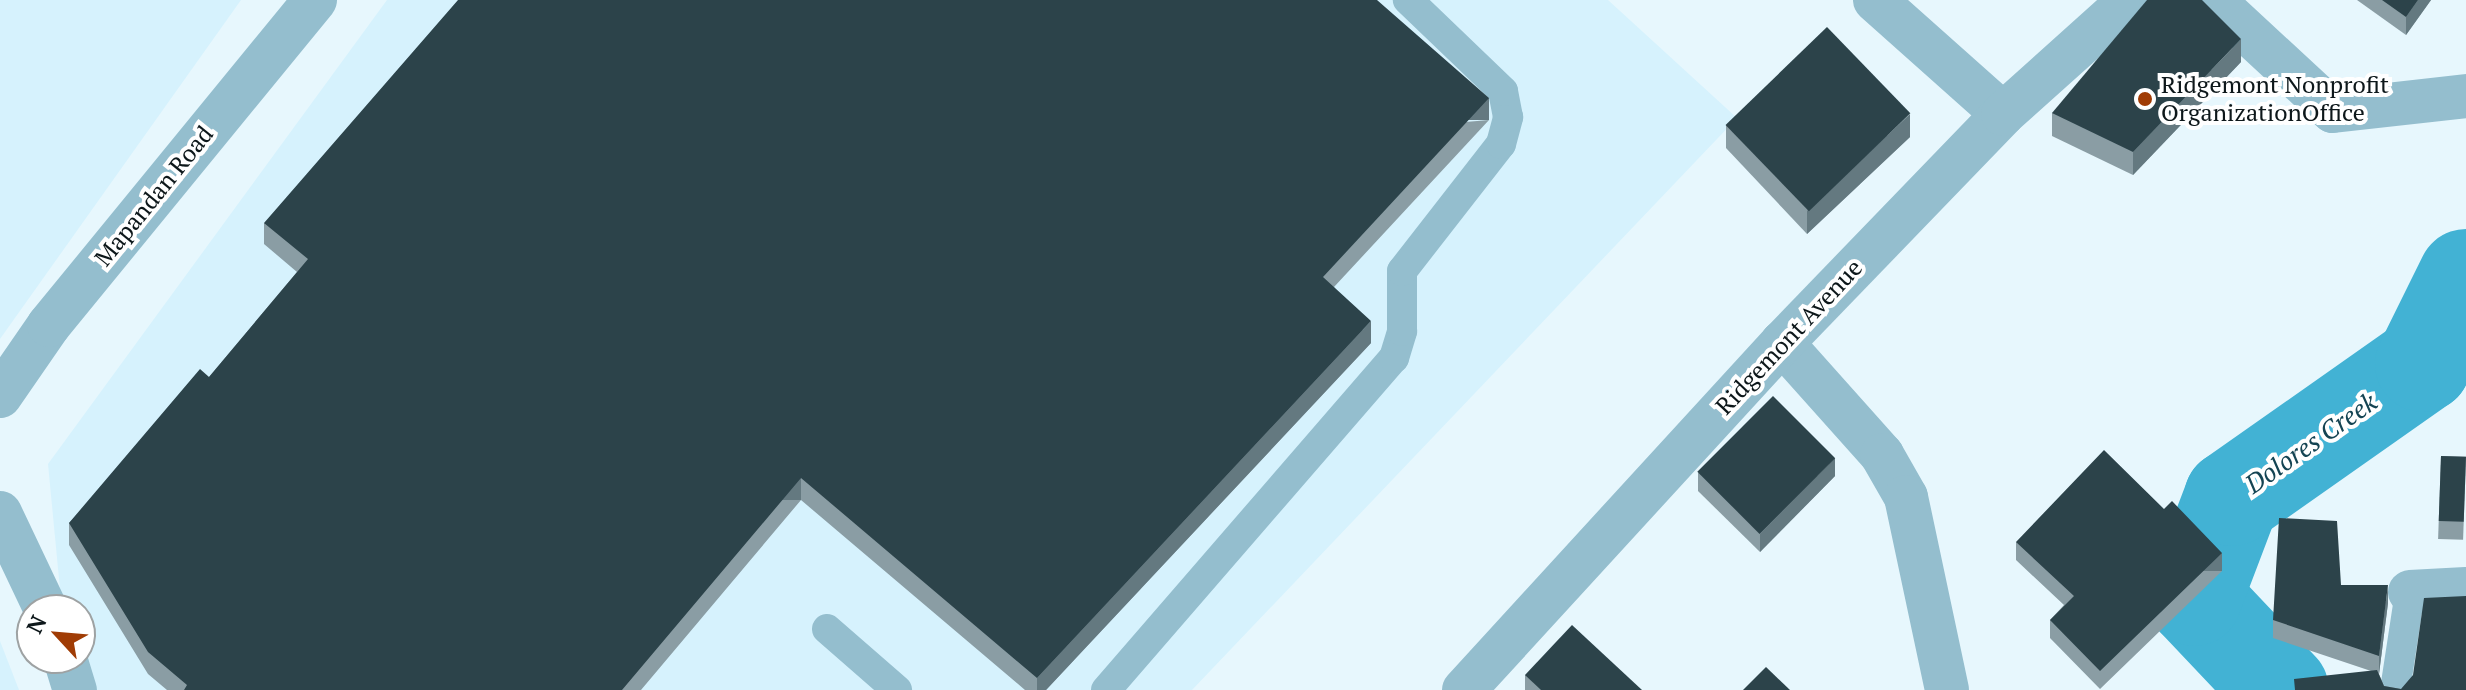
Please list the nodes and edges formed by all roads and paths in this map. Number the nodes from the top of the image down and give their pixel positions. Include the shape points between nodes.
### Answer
1 (315, 0) edge
2 (1408, 0) edge
3 (1875, 0) edge
4 (2130, 0) edge
5 (2213, 0) edge
6 (2466, 96) edge
7 (2003, 114) junction
8 (1782, 343) junction
9 (2, 390) edge
10 (0, 513) edge
11 (2466, 589) edge
12 (2410, 592) joint
13 (38, 594) edge
14 (827, 629) dead end
15 (897, 690) edge
16 (1106, 690) edge
17 (1464, 690) edge
18 (1947, 690) edge
19 (2395, 690) edge

1 - 9 street, Mapandan Road
2 - 16 lane via 1503,91 1508,117 1501,144 1402,271 1402,331 1394,358
3 - 7 street
4 - 7 street, Ridgemont Avenue
5 - 6 street via 2333,111
7 - 8 street, Ridgemont Avenue
8 - 17 street, Ridgemont Avenue
8 - 18 street via 1882,455 1906,497
10 - 13 street
11 - 12 street
12 - 19 lane
14 - 15 lane

